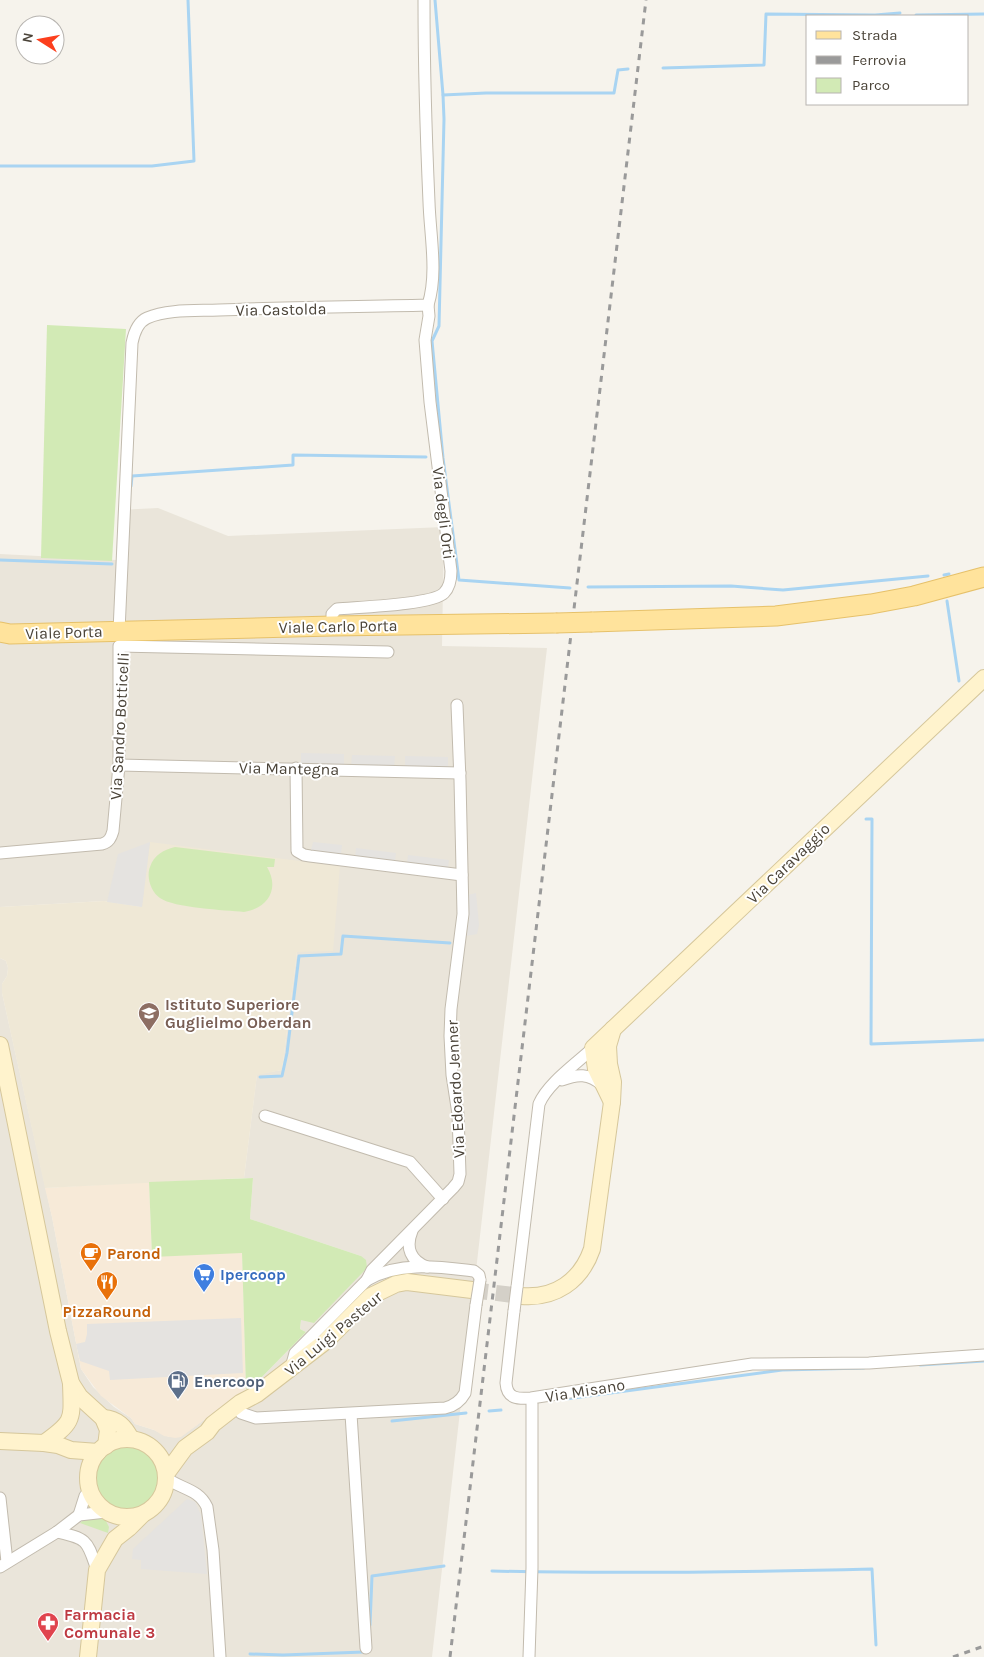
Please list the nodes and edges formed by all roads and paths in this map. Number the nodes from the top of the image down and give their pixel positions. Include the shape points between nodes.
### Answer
1 (424, 0) edge
2 (428, 305) junction
3 (984, 577) edge
4 (332, 626) junction
5 (119, 631) junction
6 (3, 634) edge
7 (388, 652) dead end
8 (984, 678) edge
9 (457, 706) dead end
10 (119, 765) junction
11 (296, 768) junction
12 (460, 773) junction
13 (0, 853) edge
14 (462, 875) junction
15 (613, 1030) junction
16 (0, 1045) edge
17 (593, 1048) junction
18 (609, 1064) junction
19 (558, 1081) junction
20 (603, 1086) junction
21 (612, 1102) junction
22 (266, 1116) dead end
23 (443, 1199) junction
24 (412, 1231) junction
25 (427, 1267) junction
26 (368, 1280) junction
27 (519, 1291) junction
28 (476, 1292) junction
29 (984, 1355) edge
30 (292, 1368) junction
31 (71, 1383) junction
32 (257, 1394) junction
33 (532, 1404) dead end
34 (241, 1413) junction
35 (351, 1414) junction
36 (103, 1418) junction
37 (207, 1432) junction
38 (131, 1439) junction
39 (0, 1441) edge
40 (44, 1443) junction
41 (185, 1448) junction
42 (102, 1449) junction
43 (71, 1450) junction
44 (155, 1451) junction
45 (88, 1474) junction
46 (166, 1476) junction
47 (90, 1491) junction
48 (0, 1498) edge
49 (111, 1514) junction
50 (79, 1515) junction
51 (142, 1515) junction
52 (57, 1532) junction
53 (115, 1539) junction
54 (4, 1564) edge
55 (97, 1570) junction
56 (366, 1648) dead end
57 (88, 1657) edge
58 (220, 1657) edge
59 (529, 1657) edge

1 - 2 street via 433,272
2 - 4 street, Via degli Orti via 425,340 452,571 448,587 444,594 430,600 338,609 332,614
2 - 5 street, Via Castolda via 175,312 157,314 136,328 132,343
3 - 4 main road, Viale Carlo Porta, bridge via 914,596 776,616
4 - 5 main road, Viale Carlo Porta
5 - 6 main road, Viale Porta
7 - 10 street, Via Sandro Botticelli via 119,646
8 - 15 street, Via Caravaggio
9 - 12 street, Via Edoardo Jenner
10 - 11 street, Via Mantegna
10 - 13 street, Via Sandro Botticelli via 113,831 107,843
11 - 12 street, Via Mantegna
11 - 14 street via 297,851 310,856
12 - 14 street, Via Edoardo Jenner
14 - 23 street, Via Edoardo Jenner via 462,914 450,1036 460,1174 458,1182
15 - 17 street, Via Caravaggio
15 - 18 street via 608,1046
16 - 31 street
17 - 18 street
17 - 19 street, Via Misano
17 - 20 street
18 - 21 street via 613,1082
19 - 20 street via 580,1075 589,1076
19 - 27 street, Via Misano via 543,1095 539,1104
20 - 21 street
21 - 27 street via 589,1258 565,1287 546,1295
22 - 23 street via 410,1162
23 - 24 street, Via Edoardo Jenner
24 - 25 street via 410,1253
24 - 26 street, Via Edoardo Jenner via 372,1270
25 - 26 street via 390,1270
25 - 28 street via 474,1272 479,1275
26 - 30 street via 296,1353
27 - 29 street, Via Misano, bridge via 506,1383 510,1395 518,1399 752,1364 869,1363
28 - 30 street, Via Luigi Pasteur via 407,1282 396,1284 371,1296 340,1329
28 - 35 street via 465,1393 457,1403 445,1408
30 - 32 street, Via Luigi Pasteur
31 - 36 street via 80,1397
31 - 40 street via 72,1417 62,1431
32 - 34 street, Via Luigi Pasteur via 255,1401
32 - 37 street, Via Luigi Pasteur via 240,1403
33 - 59 street
34 - 35 street via 256,1418
34 - 37 street, Via Luigi Pasteur via 216,1431
35 - 56 street
36 - 38 street via 112,1419 126,1428
36 - 42 street via 108,1430
37 - 41 street, Via Luigi Pasteur
38 - 42 street via 114,1442
38 - 44 street
39 - 40 street
40 - 43 street
41 - 44 street
41 - 46 street, Via Luigi Pasteur
42 - 43 street
42 - 45 street via 93,1458
43 - 45 street
44 - 46 street
45 - 47 street
46 - 51 street via 165,1488 157,1504
46 - 58 street via 173,1483 192,1490 207,1507
47 - 49 street via 99,1506
47 - 50 street
48 - 54 street
49 - 50 street
49 - 51 street via 124,1518
49 - 53 street
50 - 52 street
51 - 53 street
52 - 54 street
52 - 55 street via 85,1542 90,1547
53 - 55 street
55 - 57 street

